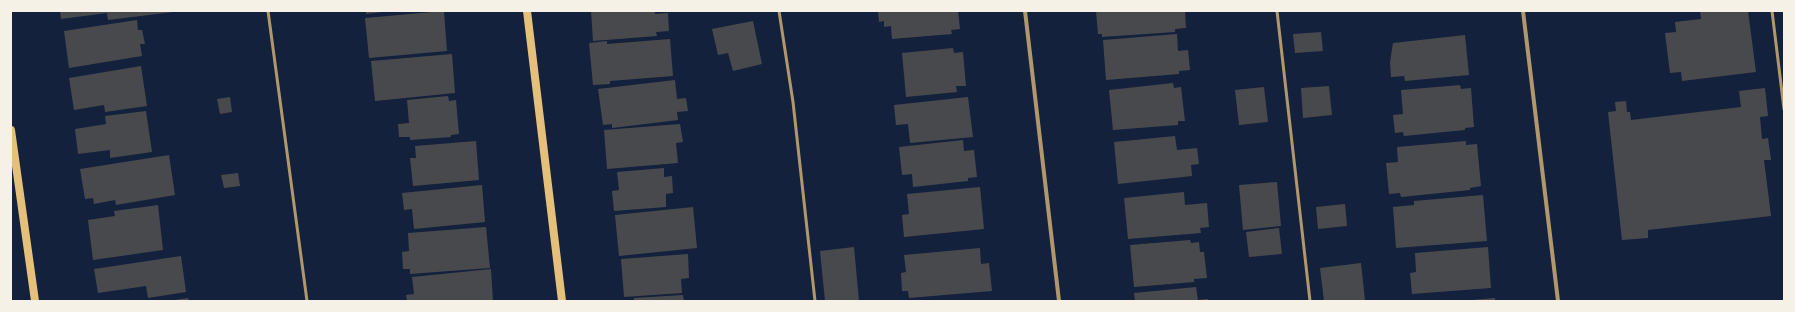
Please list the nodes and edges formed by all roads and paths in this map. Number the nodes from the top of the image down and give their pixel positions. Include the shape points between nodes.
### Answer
1 (268, 11) edge
2 (528, 11) edge
3 (779, 11) edge
4 (1025, 11) edge
5 (1277, 11) edge
6 (1523, 11) edge
7 (1772, 11) edge
8 (1784, 110) edge
9 (11, 130) edge
10 (34, 301) edge
11 (307, 301) edge
12 (562, 301) edge
13 (815, 301) edge
14 (1059, 301) edge
15 (1310, 301) edge
16 (1558, 301) edge

1 - 11 lane
2 - 12 main road
3 - 13 lane via 793,102
4 - 14 street
5 - 15 lane
6 - 16 street
7 - 8 lane
9 - 10 main road

